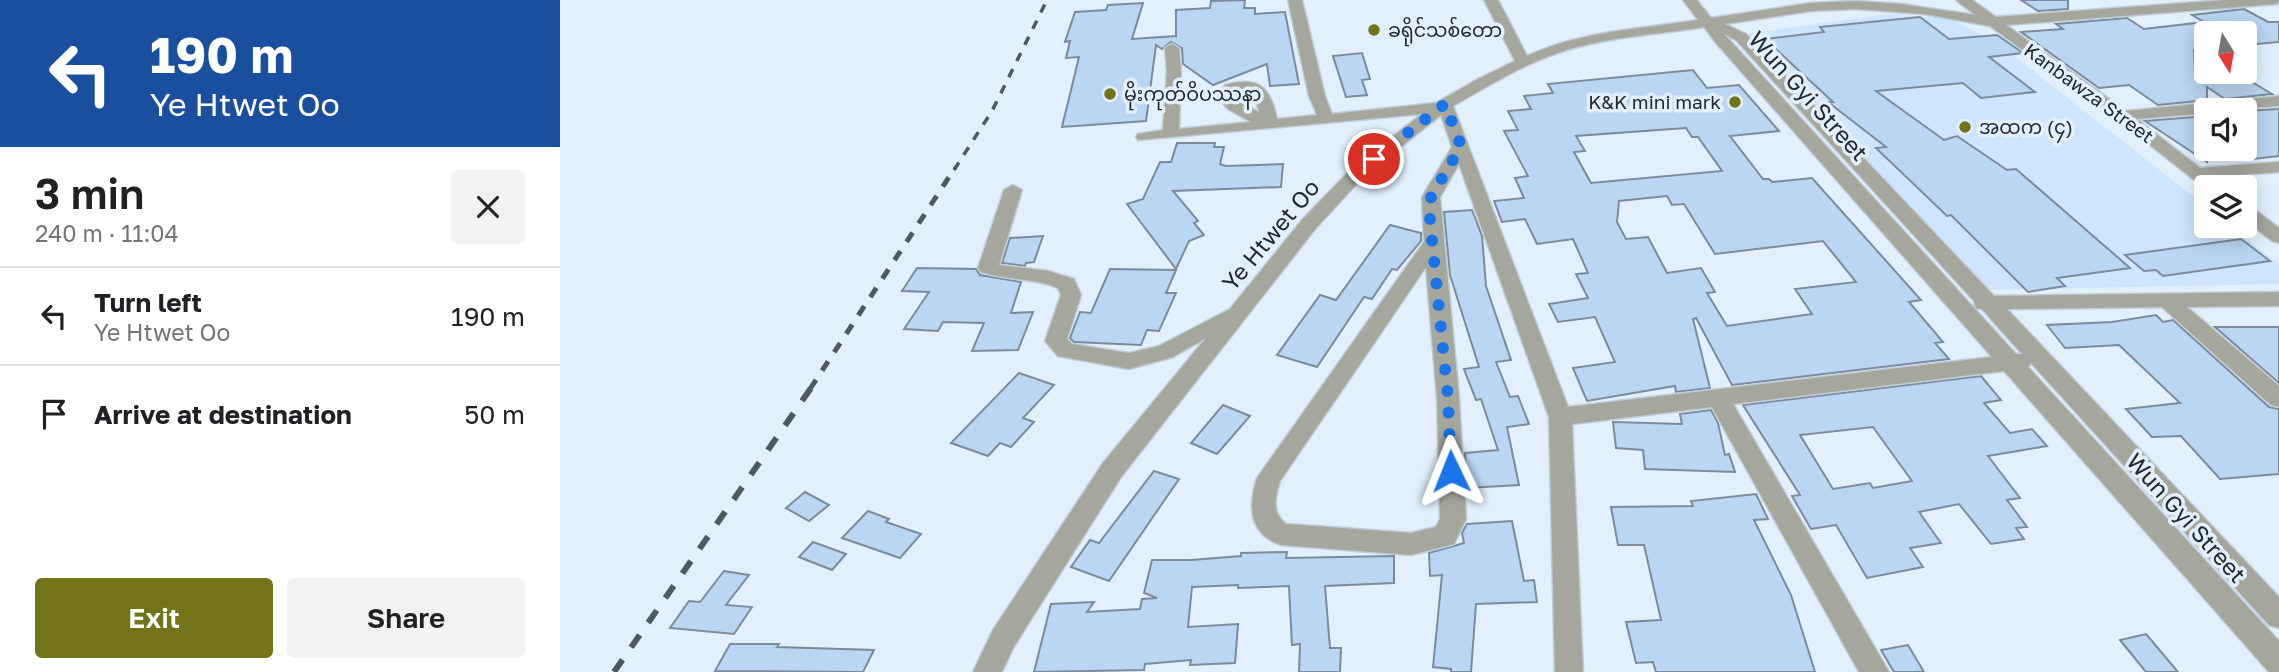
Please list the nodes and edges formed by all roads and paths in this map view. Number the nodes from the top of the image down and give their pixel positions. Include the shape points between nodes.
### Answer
1 (1295, 0) edge
2 (1491, 0) edge
3 (1690, 0) edge
4 (1963, 0) edge
5 (2277, 0) edge
6 (1710, 22) junction
7 (1991, 22) junction
8 (1172, 48) dead end
9 (1523, 62) junction
10 (2279, 101) edge
11 (1442, 106) junction
12 (2123, 116) junction
13 (1327, 120) junction
14 (1171, 134) junction
15 (1144, 136) dead end
16 (1461, 146) junction
17 (2279, 167) edge
18 (2196, 173) junction
19 (2199, 175) edge
20 (1013, 190) dead end
21 (2257, 220) edge
22 (2279, 237) edge
23 (1433, 242) junction
24 (2165, 299) junction
25 (2279, 299) edge
26 (1990, 303) junction
27 (1960, 304) junction
28 (1240, 310) junction
29 (2041, 358) junction
30 (2012, 362) junction
31 (1719, 399) junction
32 (2279, 400) edge
33 (1560, 417) junction
34 (2279, 616) edge
35 (2279, 662) edge
36 (987, 672) edge
37 (1569, 672) edge
38 (1875, 672) edge

1 - 13 street
2 - 9 street
3 - 6 street
4 - 7 street, Kanbawza Street
5 - 7 street, Ye Htwet Oo
6 - 7 street, Ye Htwet Oo via 1838,4 1907,7
6 - 9 street, Ye Htwet Oo via 1582,42
6 - 26 street, Wun Gyi Street via 1741,37
6 - 27 street, Wun Gyi Street via 1721,40
7 - 12 street, Kanbawza Street
8 - 14 street
9 - 11 street, Ye Htwet Oo
10 - 12 street
11 - 13 street
11 - 16 street
11 - 28 street, Ye Htwet Oo via 1358,172
12 - 18 street, Kanbawza Street
13 - 14 street
14 - 15 street
16 - 23 street via 1431,197
16 - 33 street
17 - 18 street
18 - 19 street, Kanbawza Street
20 - 28 street via 988,268 1002,274 1047,276 1067,284 1071,295 1056,341 1066,351 1129,361 1148,357
21 - 22 street
23 - 23 street via 1448,398 1453,519 1445,536 1411,544 1281,534 1263,518 1262,499 1269,478
24 - 25 street
24 - 26 street
24 - 32 street
26 - 27 street
26 - 29 street, Wun Gyi Street
27 - 30 street, Wun Gyi Street
28 - 36 street, Ye Htwet Oo via 1112,470 1003,639
29 - 30 street
29 - 34 street, Wun Gyi Street
30 - 31 street
30 - 35 street, Wun Gyi Street
31 - 33 street
31 - 38 street
33 - 37 street

